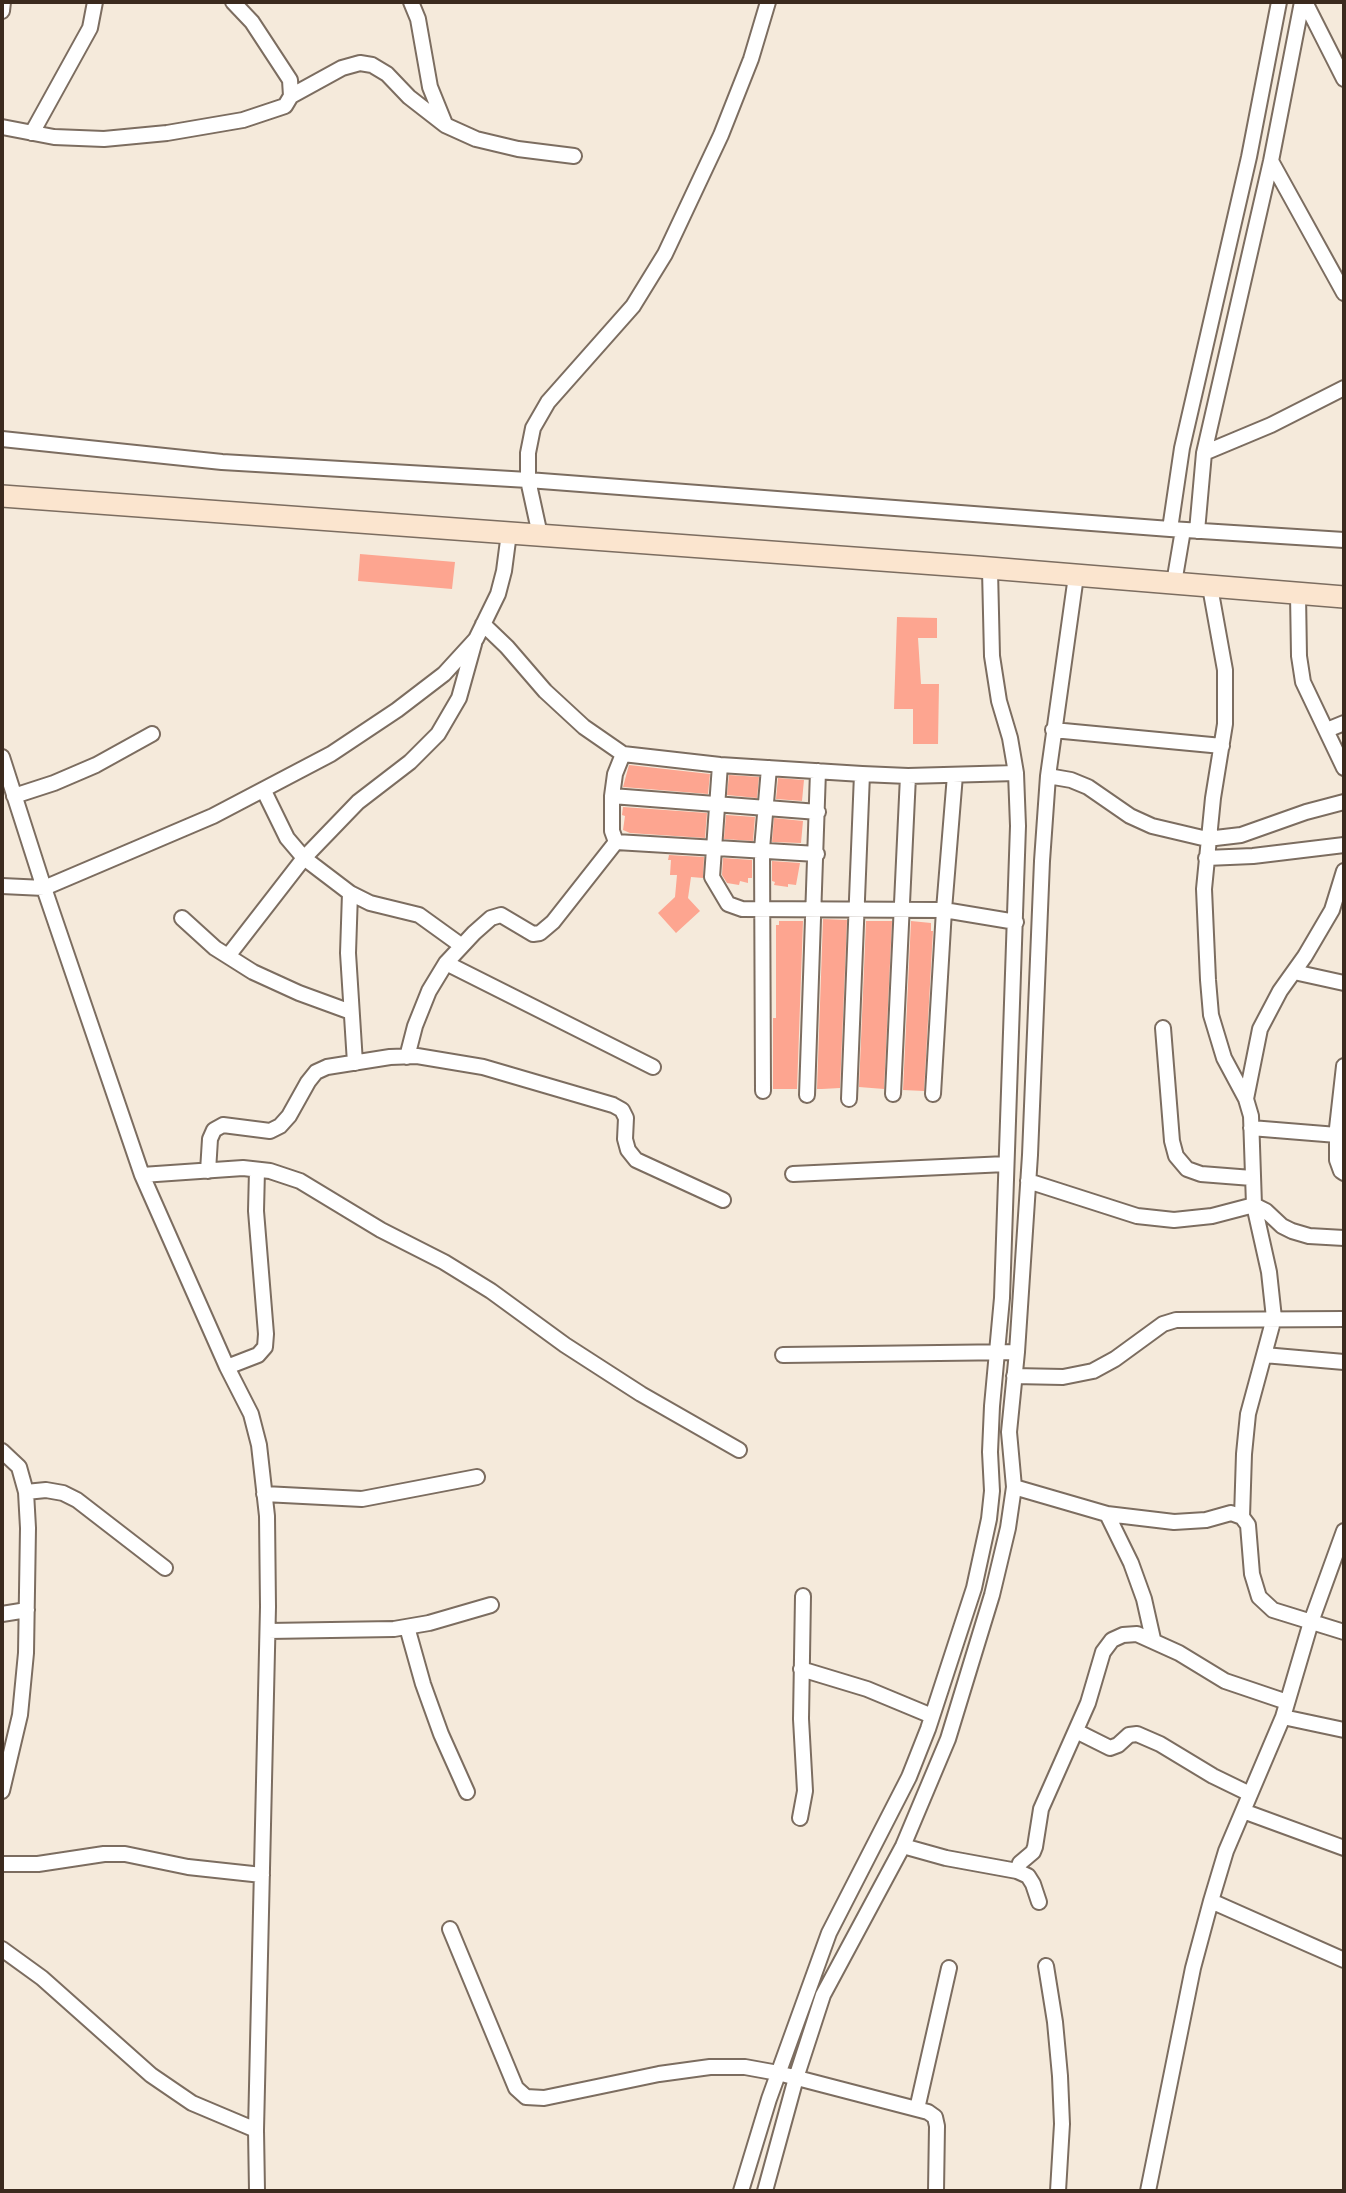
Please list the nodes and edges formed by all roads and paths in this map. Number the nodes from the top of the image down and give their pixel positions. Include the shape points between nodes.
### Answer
1 (3, 2) edge
2 (95, 2) edge
3 (233, 2) edge
4 (411, 2) edge
5 (768, 2) edge
6 (1279, 2) edge
7 (1304, 2) edge
8 (2, 11) edge
9 (1344, 79) edge
10 (291, 96) junction
11 (445, 125) junction
12 (2, 127) edge
13 (32, 133) junction
14 (574, 156) dead end
15 (1271, 161) junction
16 (1344, 293) edge
17 (1340, 394) edge
18 (2, 439) edge
19 (1204, 453) junction
20 (528, 480) junction
21 (2, 496) edge
22 (1183, 530) junction
23 (509, 533) junction
24 (540, 535) junction
25 (1344, 540) edge
26 (990, 570) junction
27 (1076, 576) junction
28 (1174, 583) junction
29 (1210, 587) junction
30 (1297, 594) junction
31 (1344, 597) edge
32 (483, 624) junction
33 (476, 639) junction
34 (1344, 723) edge
35 (1054, 730) junction
36 (152, 734) dead end
37 (1334, 737) edge
38 (1222, 746) junction
39 (623, 754) junction
40 (2, 757) edge
41 (720, 765) junction
42 (769, 768) junction
43 (1344, 768) edge
44 (818, 771) junction
45 (1016, 773) junction
46 (862, 774) junction
47 (955, 775) junction
48 (908, 776) junction
49 (1048, 776) junction
50 (264, 791) junction
51 (14, 796) junction
52 (612, 796) junction
53 (1344, 803) edge
54 (717, 806) junction
55 (765, 809) junction
56 (818, 812) junction
57 (1207, 839) junction
58 (616, 842) junction
59 (1344, 845) edge
60 (713, 846) junction
61 (762, 849) junction
62 (817, 853) junction
63 (304, 858) junction
64 (1206, 858) junction
65 (1344, 871) edge
66 (2, 886) edge
67 (44, 888) junction
68 (350, 893) junction
69 (901, 908) junction
70 (763, 909) junction
71 (813, 910) junction
72 (856, 910) junction
73 (943, 910) junction
74 (1332, 911) junction
75 (182, 918) dead end
76 (1344, 919) edge
77 (1016, 922) junction
78 (462, 946) junction
79 (228, 956) junction
80 (446, 962) junction
81 (1294, 972) junction
82 (1344, 983) edge
83 (351, 1012) junction
84 (1163, 1028) dead end
85 (407, 1056) junction
86 (355, 1063) junction
87 (1344, 1066) edge
88 (653, 1067) dead end
89 (763, 1091) dead end
90 (893, 1094) dead end
91 (933, 1094) dead end
92 (807, 1095) dead end
93 (849, 1099) dead end
94 (1246, 1099) junction
95 (1251, 1128) junction
96 (1337, 1135) junction
97 (1006, 1164) junction
98 (257, 1170) junction
99 (208, 1171) junction
100 (1344, 1173) edge
101 (793, 1174) dead end
102 (142, 1175) junction
103 (1252, 1178) junction
104 (1028, 1181) junction
105 (723, 1200) dead end
106 (1254, 1205) junction
107 (1344, 1238) edge
108 (1274, 1318) junction
109 (1344, 1319) edge
110 (1007, 1352) junction
111 (783, 1355) dead end
112 (1264, 1355) junction
113 (1344, 1362) edge
114 (227, 1367) junction
115 (1014, 1376) junction
116 (738, 1450) dead end
117 (2, 1451) edge
118 (477, 1477) dead end
119 (1014, 1487) junction
120 (26, 1492) junction
121 (264, 1494) junction
122 (1107, 1514) junction
123 (1242, 1517) junction
124 (1344, 1531) edge
125 (165, 1568) dead end
126 (803, 1596) dead end
127 (491, 1605) dead end
128 (27, 1610) junction
129 (2, 1614) edge
130 (1311, 1622) junction
131 (407, 1627) junction
132 (268, 1631) junction
133 (1344, 1632) edge
134 (1153, 1639) junction
135 (801, 1669) junction
136 (1285, 1709) junction
137 (932, 1716) junction
138 (1344, 1730) edge
139 (1076, 1731) junction
140 (2, 1791) edge
141 (467, 1792) dead end
142 (1250, 1794) junction
143 (1243, 1811) junction
144 (800, 1818) dead end
145 (903, 1846) junction
146 (1344, 1848) edge
147 (2, 1864) edge
148 (1017, 1871) junction
149 (262, 1875) junction
150 (1211, 1901) junction
151 (1039, 1902) dead end
152 (450, 1929) dead end
153 (2, 1949) edge
154 (1344, 1960) edge
155 (1046, 1966) dead end
156 (949, 1968) dead end
157 (778, 2073) junction
158 (796, 2078) junction
159 (917, 2109) junction
160 (257, 2130) junction
161 (257, 2191) edge
162 (741, 2191) edge
163 (765, 2191) edge
164 (936, 2191) edge
165 (1058, 2191) edge
166 (1148, 2191) edge

1 - 8 street
2 - 13 street via 90,28
3 - 10 street via 277,58 290,80
4 - 11 street via 430,87
5 - 20 street via 721,135 665,254 633,306 548,402 533,428
6 - 22 street via 1182,448
7 - 9 street
7 - 15 street
10 - 11 street via 342,68 372,65
10 - 13 street via 285,106 243,120 167,133 104,139
11 - 14 street via 476,139
12 - 13 street
15 - 16 street
15 - 19 street
17 - 19 street
18 - 20 street via 222,461
19 - 22 street
20 - 22 street
20 - 24 street
21 - 23 street
22 - 25 street
22 - 28 street
23 - 24 street
23 - 32 street via 505,571
24 - 26 street
26 - 27 street
26 - 45 street via 992,656
27 - 28 street
27 - 35 street
28 - 29 street
29 - 30 street
29 - 38 street via 1225,670
30 - 31 street
30 - 37 street via 1303,681
32 - 33 street
32 - 39 street via 545,691 584,727
33 - 50 street via 444,674 397,710
33 - 63 street via 458,698 438,734 358,802
34 - 37 street
35 - 38 street
35 - 49 street
36 - 51 street via 96,765
37 - 43 street
38 - 57 street
39 - 41 street
39 - 52 street
40 - 51 street
41 - 42 street
41 - 54 street
42 - 44 street
42 - 55 street
44 - 46 street
44 - 56 street
45 - 47 street
45 - 77 street
46 - 48 street
46 - 72 street
47 - 48 street
47 - 73 street
48 - 69 street
49 - 57 street via 1088,787 1153,826
49 - 104 street
50 - 63 street via 287,838
50 - 67 street
51 - 67 street
52 - 54 street
52 - 58 street
53 - 57 street via 1241,835
54 - 55 street
54 - 60 street
55 - 56 street
55 - 61 street
56 - 62 street
57 - 64 street
58 - 60 street
58 - 78 street via 540,933 533,934 501,915 491,918
59 - 64 street
60 - 61 street
60 - 70 street via 712,877 728,904
61 - 62 street
61 - 70 street
62 - 71 street
63 - 68 street
63 - 79 street
64 - 94 street via 1205,939 1211,1015 1224,1058
65 - 74 street
66 - 67 street
67 - 102 street
68 - 78 street via 419,915
68 - 83 street
69 - 72 street
69 - 73 street
69 - 90 street
70 - 71 street
70 - 89 street
71 - 72 street
71 - 92 street
72 - 93 street
73 - 77 street
73 - 91 street
74 - 76 street
74 - 81 street
75 - 79 street
77 - 97 street
78 - 80 street
79 - 83 street via 299,993
80 - 85 street via 429,991
80 - 88 street
81 - 82 street
81 - 94 street via 1260,1029
83 - 86 street
84 - 103 street via 1176,1156 1187,1169 1201,1174
85 - 86 street
85 - 105 street via 483,1067 612,1105 626,1118 625,1139 636,1160
86 - 99 street via 316,1072 289,1116 270,1131 223,1125 214,1130
87 - 96 street
94 - 95 street
95 - 96 street
95 - 103 street
96 - 100 street via 1337,1160
97 - 101 street
97 - 110 street via 1002,1298
98 - 99 street
98 - 114 street via 265,1347 258,1355
98 - 116 street via 300,1181 444,1262 630,1387
99 - 102 street
102 - 114 street
103 - 106 street
104 - 106 street via 1137,1216 1174,1220
104 - 110 street
106 - 107 street via 1292,1231
106 - 108 street
108 - 109 street
108 - 112 street
108 - 115 street via 1176,1320 1093,1371 1063,1377
110 - 111 street
110 - 115 street
110 - 137 street via 992,1406 992,1491 985,1548
112 - 113 street
112 - 123 street via 1248,1414
114 - 121 street via 251,1414
115 - 119 street via 1009,1432
117 - 120 street via 19,1467
118 - 121 street via 362,1499
119 - 122 street
119 - 145 street via 992,1595 948,1740
120 - 125 street via 46,1490 77,1500
120 - 128 street
121 - 132 street
122 - 123 street via 1174,1522 1231,1513
122 - 134 street via 1144,1598
123 - 130 street via 1248,1525 1259,1597 1273,1610
124 - 130 street
126 - 135 street
127 - 131 street
128 - 129 street
128 - 140 street via 20,1715
130 - 133 street
130 - 136 street
131 - 132 street
131 - 141 street via 428,1697
132 - 149 street
134 - 136 street
134 - 139 street via 1138,1634 1112,1640 1103,1652
135 - 137 street
135 - 144 street via 804,1791
136 - 138 street
136 - 142 street
137 - 157 street via 909,1776 829,1933
139 - 142 street via 1110,1748 1137,1734
139 - 148 street via 1041,1809 1035,1847
142 - 143 street
143 - 146 street
143 - 150 street
145 - 148 street
145 - 158 street via 823,1995
147 - 149 street via 125,1854
148 - 151 street via 1028,1876
149 - 160 street
150 - 154 street
150 - 166 street
152 - 157 street via 516,2088 526,2096 544,2098 710,2067
153 - 160 street via 151,2075 192,2103
155 - 165 street via 1060,2076
156 - 159 street
157 - 158 street
157 - 162 street
158 - 159 street
158 - 163 street
159 - 164 street via 934,2117 937,2126
160 - 161 street

